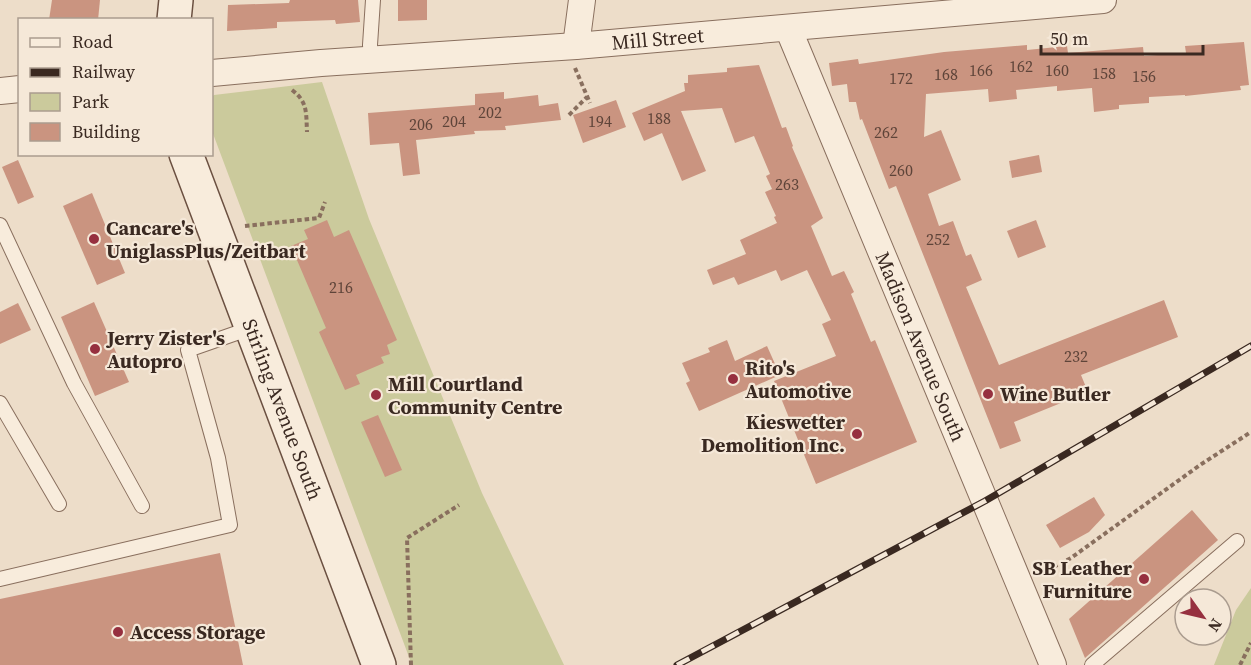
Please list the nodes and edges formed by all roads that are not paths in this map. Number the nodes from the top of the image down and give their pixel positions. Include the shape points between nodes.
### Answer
1 (176, 0) edge
2 (373, 0) edge
3 (582, 0) edge
4 (1103, 0) edge
5 (963, 7) edge
6 (174, 18) edge
7 (788, 28) junction
8 (574, 54) junction
9 (371, 59) junction
10 (213, 73) edge
11 (18, 89) edge
12 (0, 91) edge
13 (187, 156) edge
14 (0, 225) edge
15 (251, 328) junction
16 (0, 403) edge
17 (59, 504) dead end
18 (142, 506) dead end
19 (1237, 541) dead end
20 (0, 579) edge
21 (379, 665) edge
22 (1053, 665) edge
23 (1092, 665) edge

1 - 6 street
2 - 9 lane
3 - 8 street
4 - 5 street, Mill Street
5 - 7 street, Mill Street
7 - 8 street, Mill Street
7 - 22 street, Madison Avenue South
8 - 9 street, Mill Street
9 - 10 street, Mill Street
11 - 12 street
13 - 15 street, Stirling Avenue South
14 - 18 lane via 74,383
15 - 20 lane via 188,350 218,458 230,525
15 - 21 street, Stirling Avenue South
16 - 17 lane
19 - 23 lane

